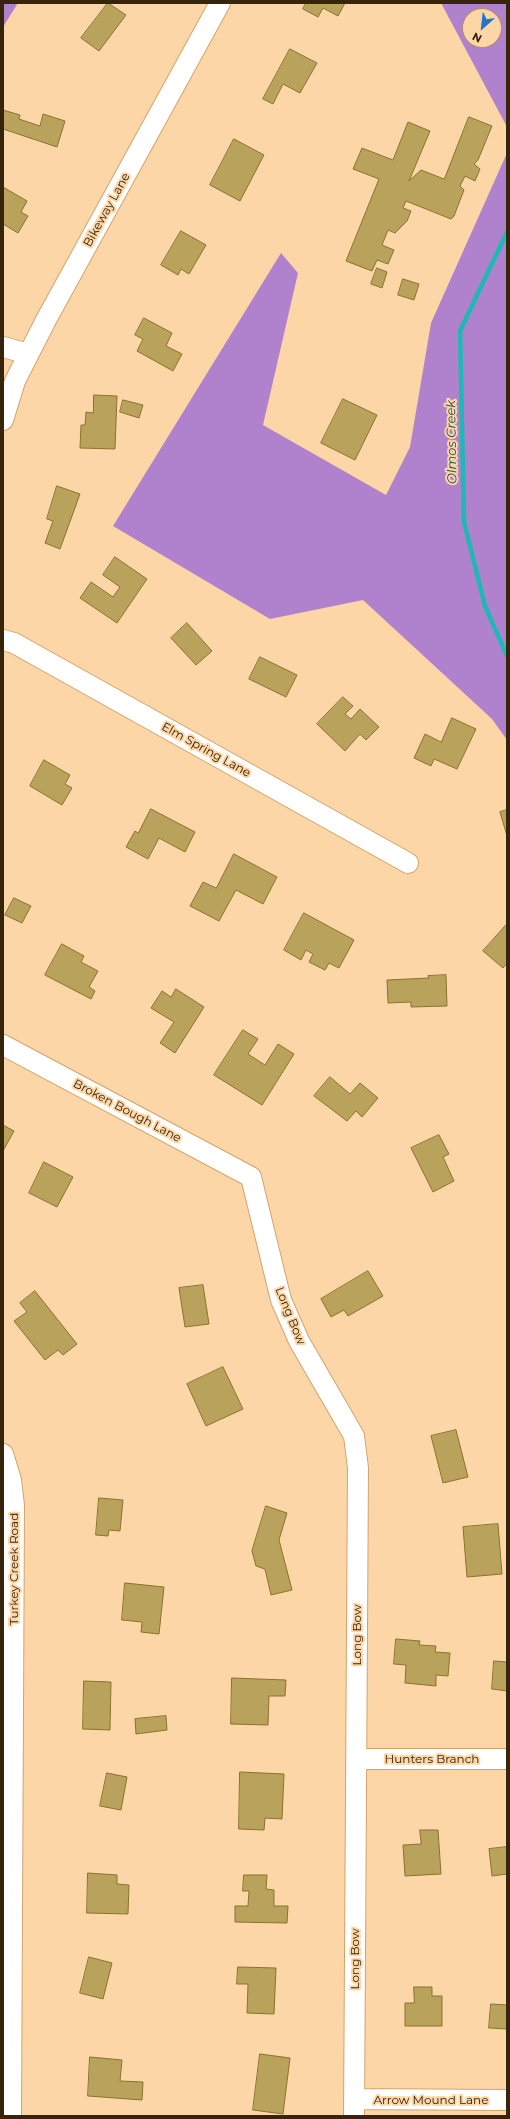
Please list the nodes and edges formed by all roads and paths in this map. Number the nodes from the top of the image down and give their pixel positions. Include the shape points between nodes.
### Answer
1 (220, 3) edge
2 (3, 347) edge
3 (29, 354) junction
4 (3, 420) edge
5 (3, 623) edge
6 (8, 641) edge
7 (408, 863) dead end
8 (3, 1045) edge
9 (251, 1177) joint
10 (3, 1454) edge
11 (357, 1759) junction
12 (507, 1759) edge
13 (507, 2100) edge
14 (354, 2108) edge
15 (11, 2116) edge

1 - 3 street, Bikeway Lane
2 - 3 street
3 - 4 street, Bikeway Lane via 15,381
5 - 6 street
6 - 7 street, Elm Spring Lane
8 - 9 street, Broken Bough Lane
9 - 11 street, Long Bow via 281,1300 299,1341 354,1436 358,1468
10 - 15 street, Turkey Creek Road via 11,1480 14,1506
11 - 12 street, Hunters Branch
11 - 14 street, Long Bow
13 - 14 street, Arrow Mound Lane

